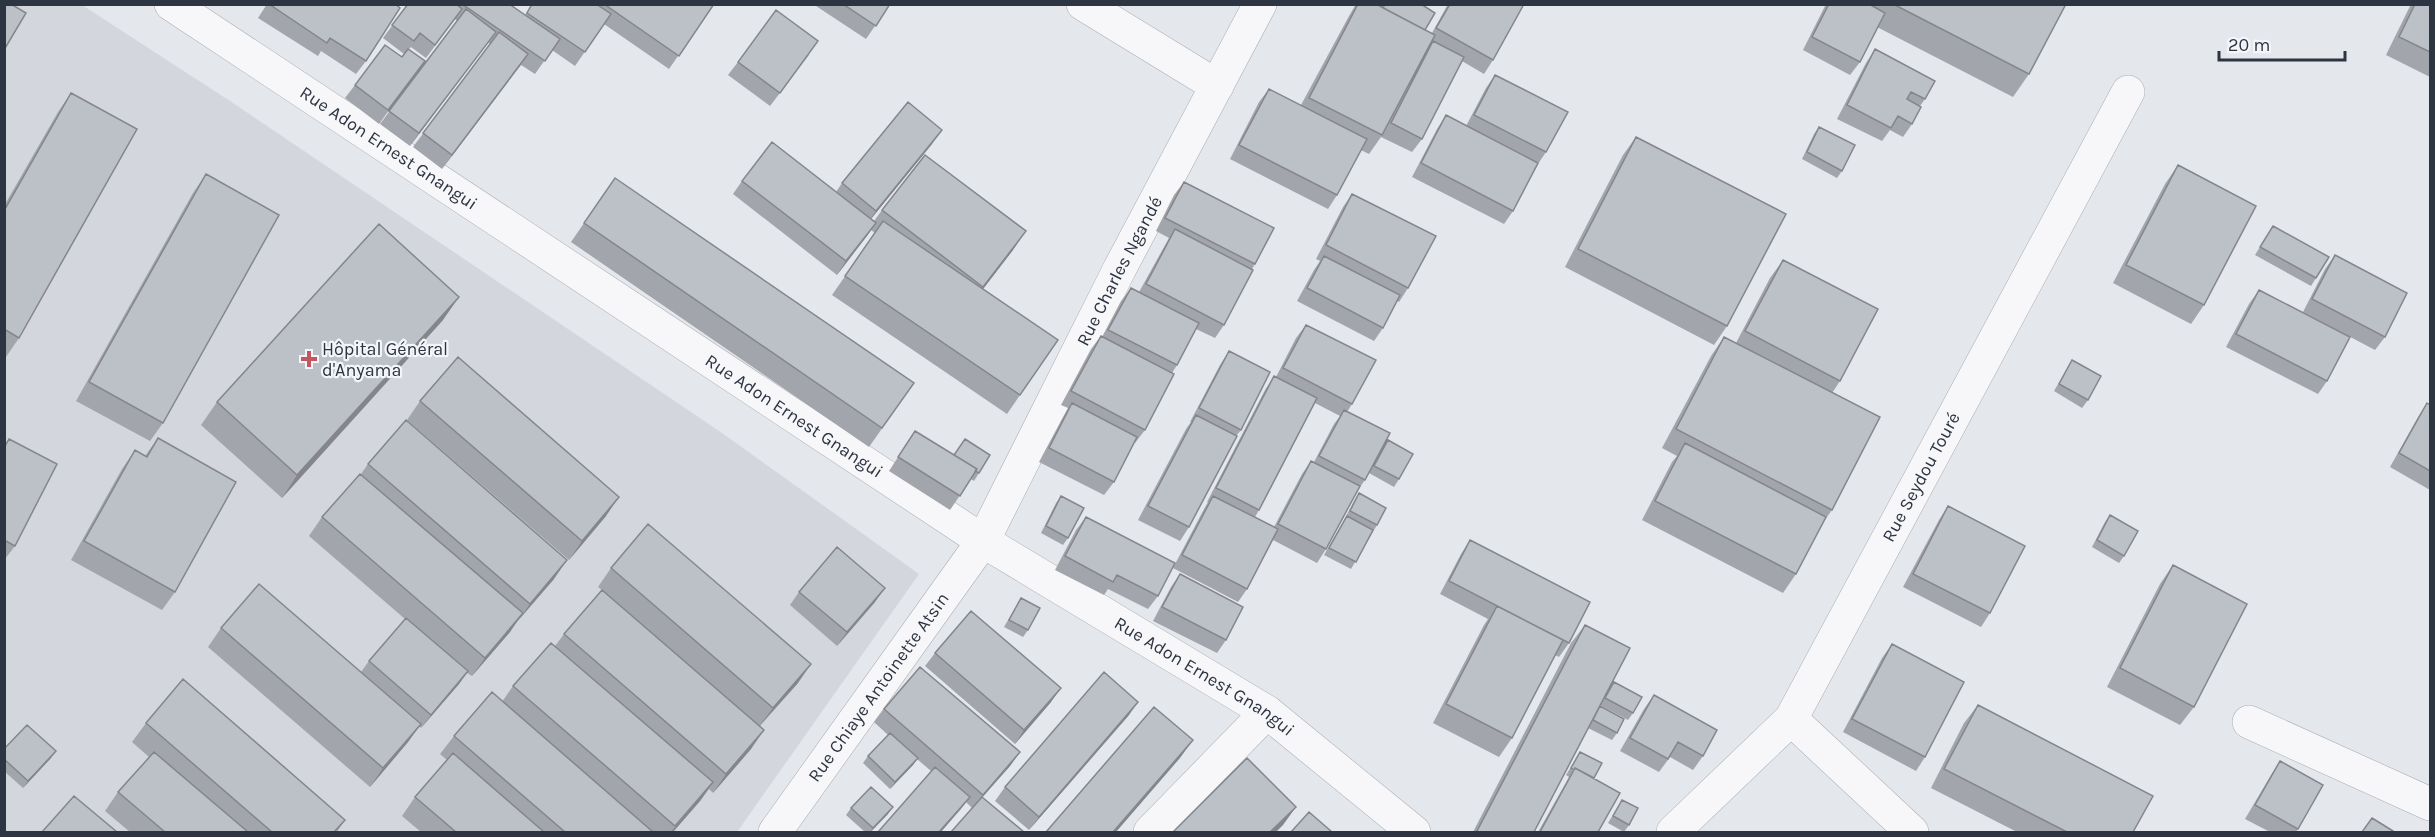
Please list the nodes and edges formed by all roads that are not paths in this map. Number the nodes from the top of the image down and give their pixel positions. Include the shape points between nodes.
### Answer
1 (171, 4) edge
2 (1083, 4) edge
3 (1260, 4) edge
4 (1217, 86) junction
5 (2128, 92) dead end
6 (983, 541) junction
7 (1267, 712) junction
8 (1791, 719) junction
9 (2249, 722) dead end
10 (2430, 804) edge
11 (775, 832) edge
12 (1150, 832) edge
13 (1414, 832) edge
14 (1673, 832) edge
15 (1912, 832) edge

1 - 6 street, Rue Adon Ernest Gnangui
2 - 4 street
3 - 4 street, Rue Charles Ngandé
4 - 6 street, Rue Charles Ngandé via 1120,268
5 - 8 street, Rue Seydou Touré
6 - 7 street, Rue Adon Ernest Gnangui
6 - 11 street, Rue Chiaye Antoinette Atsin
7 - 12 street
7 - 13 street, Rue Adon Ernest Gnangui
8 - 14 street, Rue Seydou Touré
8 - 15 street
9 - 10 street

